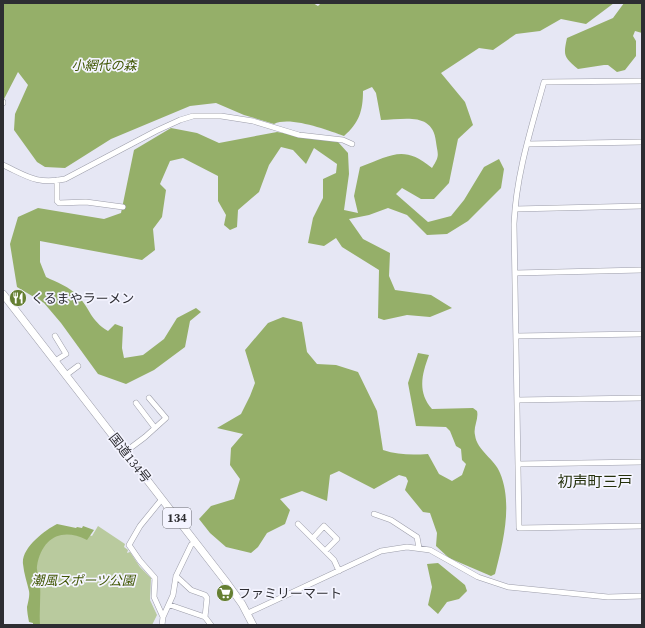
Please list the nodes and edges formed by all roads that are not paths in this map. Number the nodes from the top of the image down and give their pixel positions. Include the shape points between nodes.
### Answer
1 (642, 81) edge
2 (642, 142) edge
3 (352, 144) dead end
4 (526, 144) junction
5 (3, 165) edge
6 (56, 180) junction
7 (642, 206) edge
8 (123, 207) dead end
9 (515, 209) junction
10 (642, 270) edge
11 (515, 273) junction
12 (3, 294) edge
13 (642, 334) edge
14 (55, 336) dead end
15 (516, 336) junction
16 (55, 361) junction
17 (78, 366) dead end
18 (66, 375) junction
19 (150, 398) dead end
20 (642, 398) edge
21 (517, 400) junction
22 (136, 403) dead end
23 (155, 428) junction
24 (125, 452) junction
25 (642, 462) edge
26 (518, 464) junction
27 (162, 499) junction
28 (374, 514) dead end
29 (298, 524) dead end
30 (642, 526) edge
31 (313, 538) junction
32 (195, 542) junction
33 (419, 548) junction
34 (325, 551) junction
35 (339, 571) junction
36 (176, 576) junction
37 (642, 596) edge
38 (170, 605) junction
39 (248, 613) junction
40 (205, 616) junction
41 (164, 617) junction
42 (162, 625) edge
43 (211, 625) edge
44 (253, 625) edge

1 - 4 street via 544,82
2 - 4 street
3 - 6 street via 343,140 299,135 253,121 214,115 193,116 156,131 74,175
4 - 9 street via 517,184
5 - 6 street via 34,180
6 - 8 street via 59,203 86,202
7 - 9 street
9 - 11 street
10 - 11 street
11 - 15 street
12 - 16 highway, 国道134号 / 134
13 - 15 street
14 - 16 street via 66,354
15 - 21 street
16 - 18 highway, 国道134号 / 134
17 - 18 street
18 - 24 highway, 国道134号 / 134
19 - 23 street via 166,418
20 - 21 street
21 - 26 street
22 - 23 street
23 - 24 street
24 - 27 highway, 国道134号 / 134
25 - 26 street
26 - 30 street via 519,528
27 - 32 highway, 国道134号 / 134
27 - 41 street via 129,544 155,578 154,598
28 - 33 street via 391,520 417,537
29 - 31 street
31 - 34 street
31 - 34 street via 324,526 337,539
32 - 36 street via 191,545
32 - 39 highway, 国道134号 / 134
33 - 35 street via 389,549
33 - 37 street via 439,554 478,577 508,587 608,597
34 - 35 street via 334,560
35 - 39 street
36 - 38 street
36 - 40 street via 191,590 205,595
38 - 40 street
38 - 41 street
39 - 44 highway, 国道134号 / 134
40 - 43 street
41 - 42 street

